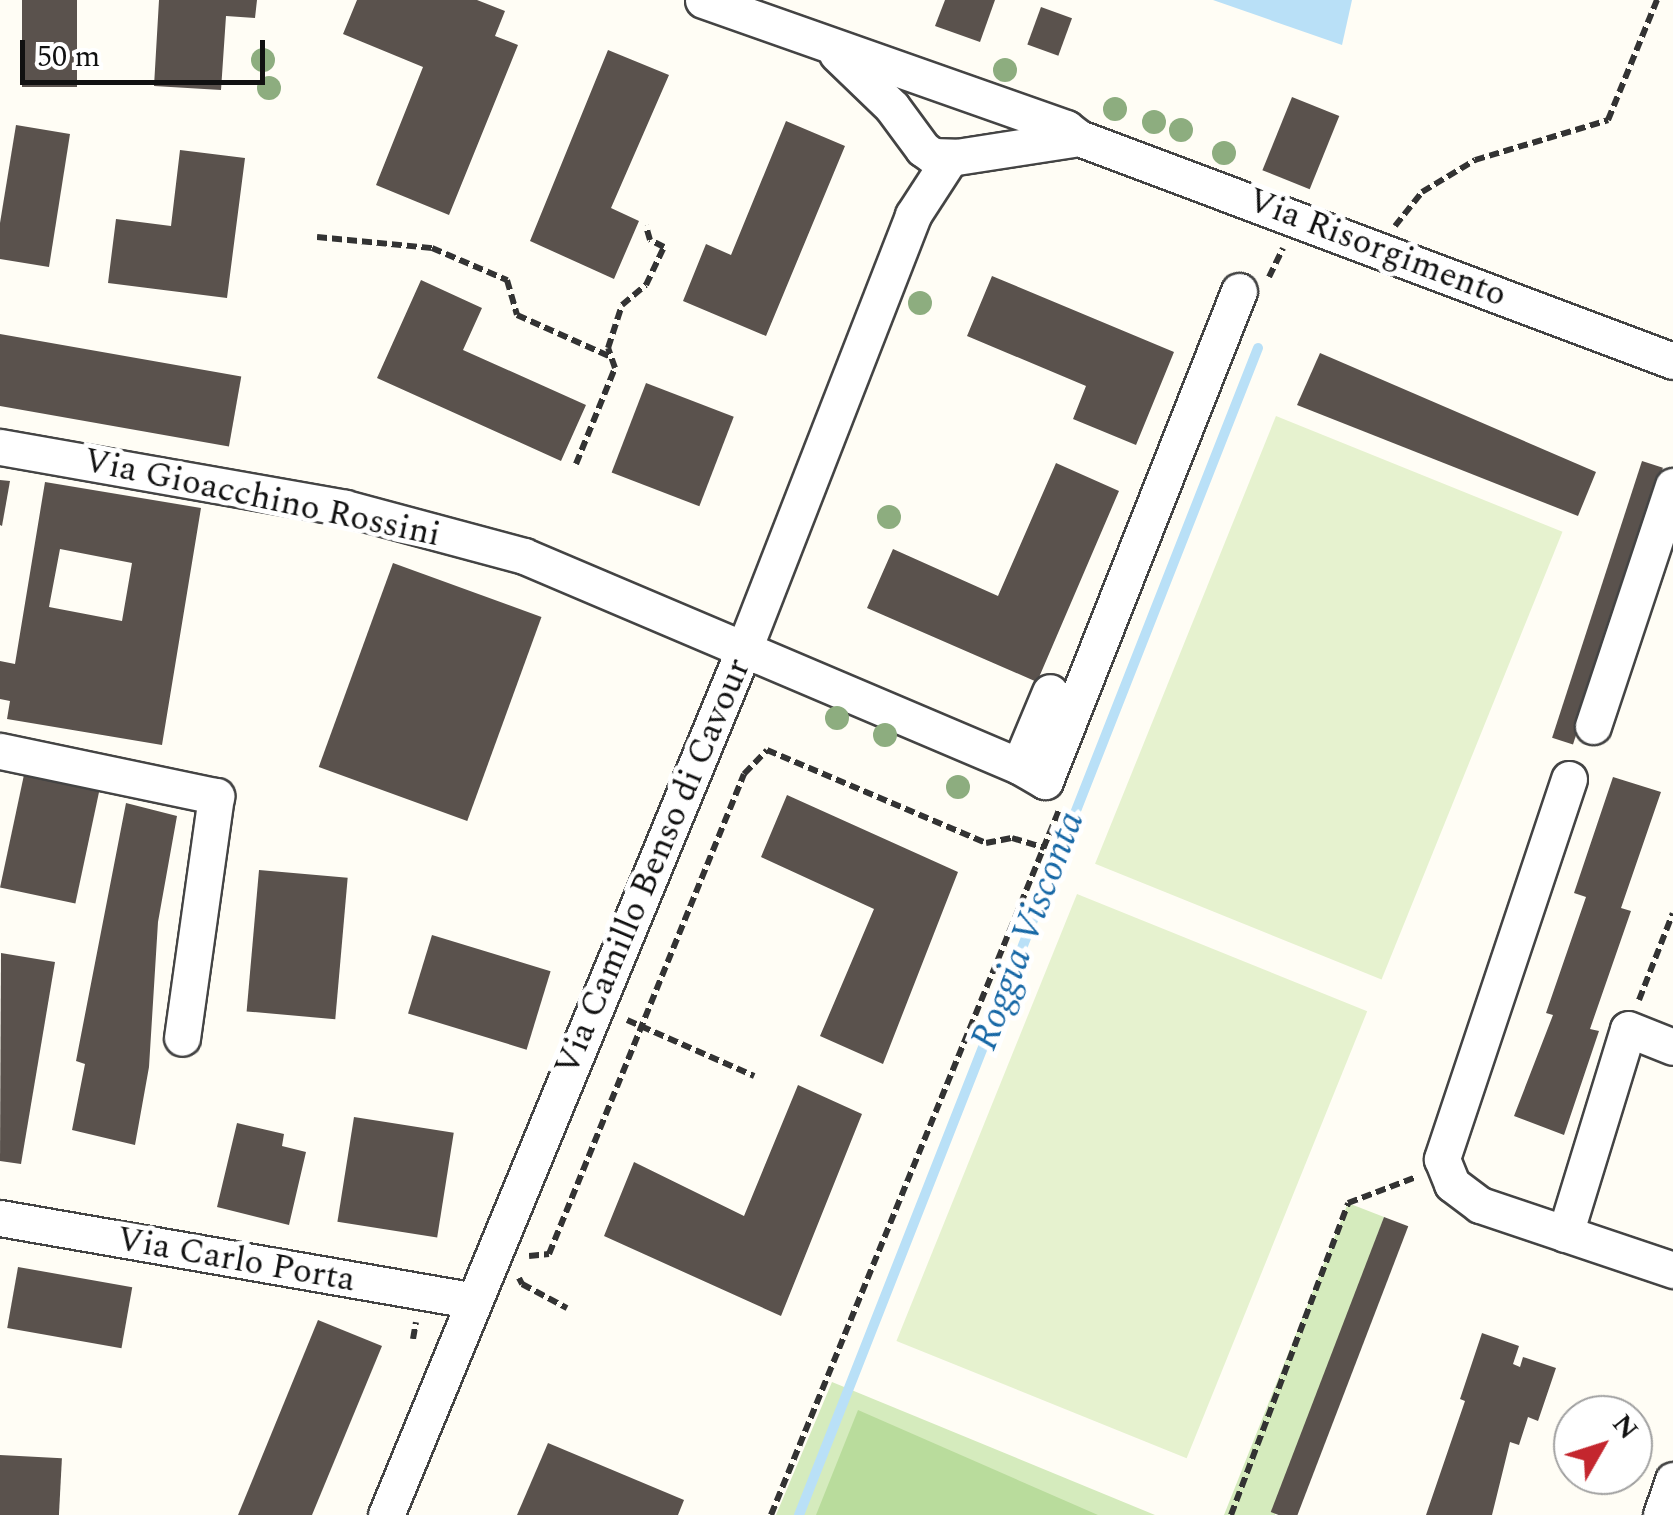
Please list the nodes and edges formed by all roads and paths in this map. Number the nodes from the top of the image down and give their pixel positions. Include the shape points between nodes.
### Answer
1 (703, 0) edge
2 (1657, 0) edge
3 (830, 46) junction
4 (957, 89) junction
5 (1079, 138) junction
6 (938, 147) junction
7 (1306, 221) junction
8 (646, 226) dead end
9 (317, 236) dead end
10 (1380, 248) junction
11 (1250, 292) joint
12 (611, 357) junction
13 (1673, 361) edge
14 (0, 446) edge
15 (576, 464) dead end
16 (1673, 486) edge
17 (744, 649) junction
18 (1050, 692) dead end
19 (1593, 726) dead end
20 (0, 751) edge
21 (1019, 766) junction
22 (1569, 779) dead end
23 (1063, 800) dead end
24 (1044, 848) junction
25 (1673, 913) edge
26 (595, 1006) junction
27 (644, 1028) junction
28 (1628, 1029) junction
29 (182, 1038) dead end
30 (1673, 1047) edge
31 (754, 1076) dead end
32 (1449, 1176) junction
33 (0, 1218) edge
34 (1565, 1234) junction
35 (520, 1258) dead end
36 (514, 1265) dead end
37 (1673, 1270) edge
38 (472, 1300) junction
39 (567, 1308) dead end
40 (1673, 1480) edge
41 (386, 1515) edge
42 (772, 1515) edge
43 (1230, 1515) edge
44 (1661, 1515) edge

1 - 3 street, Via Risorgimento
2 - 10 path via 1608,120 1475,160 1446,176 1405,210
3 - 4 street, Via Risorgimento
3 - 6 street, Via Risorgimento
4 - 5 street, Via Risorgimento
4 - 6 street via 929,91 911,118
4 - 6 street via 973,98 983,120 976,144
5 - 6 street, Via Risorgimento
5 - 7 street, Via Risorgimento
6 - 17 street, Via Camillo Benso di Cavour
7 - 10 street, Via Risorgimento
7 - 11 path
8 - 12 path via 650,240 664,246 646,285 622,305
9 - 12 path via 432,248 507,280 517,316
10 - 13 street, Via Risorgimento
11 - 21 street via 1045,780
12 - 15 path via 615,368
14 - 17 street, Via Gioacchino Rossini via 346,508 524,556
16 - 19 street
17 - 21 street, Via Gioacchino Rossini
17 - 26 street, Via Camillo Benso di Cavour
18 - 21 street
20 - 29 street via 216,796
22 - 32 street via 1442,1159
23 - 24 path
24 - 27 path via 1012,838 986,842 767,750 744,774
24 - 42 path
25 - 28 path
26 - 27 path
26 - 38 street, Via Camillo Benso di Cavour
27 - 31 path
27 - 35 path via 549,1254
28 - 30 street
28 - 34 street
32 - 34 street via 1480,1205
32 - 43 path via 1348,1203
33 - 38 street, Via Carlo Porta
34 - 37 street
36 - 39 path via 522,1284
38 - 41 street, Via Camillo Benso di Cavour
40 - 44 street

